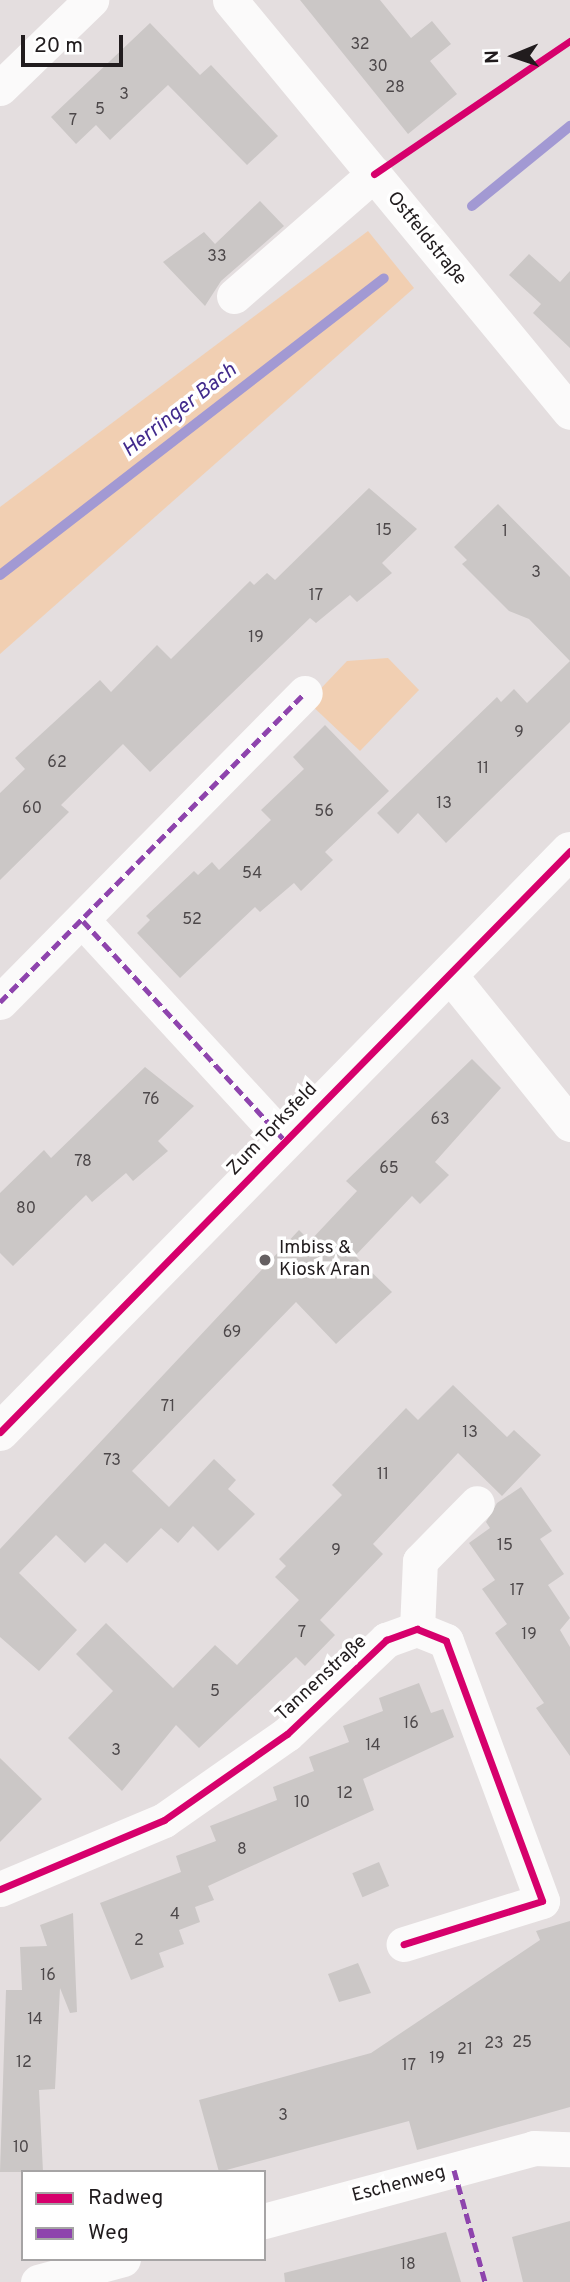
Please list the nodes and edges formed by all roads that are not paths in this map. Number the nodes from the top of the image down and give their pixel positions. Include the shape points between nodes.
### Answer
1 (91, 0) edge
2 (230, 0) edge
3 (0, 88) edge
4 (374, 174) junction
5 (234, 296) dead end
6 (570, 412) edge
7 (304, 693) dead end
8 (570, 851) edge
9 (83, 921) junction
10 (448, 973) junction
11 (0, 1002) edge
12 (570, 1124) edge
13 (285, 1141) junction
14 (0, 1432) edge
15 (477, 1503) dead end
16 (418, 1629) junction
17 (0, 1889) edge
18 (404, 1944) dead end
19 (570, 2149) edge
20 (266, 2220) edge
21 (116, 2261) edge
22 (38, 2282) edge

1 - 3 street
2 - 4 street, Ostfeldstraße
4 - 5 street
4 - 6 street, Ostfeldstraße
7 - 9 street
8 - 10 main road, Zum Torksfeld
9 - 11 street
9 - 13 street, Zum Torksfeld
10 - 12 street
10 - 13 main road, Zum Torksfeld
13 - 14 main road, Zum Torksfeld
15 - 16 street via 420,1561
16 - 17 street, Tannenstraße via 386,1640 287,1734 164,1820
16 - 18 street via 446,1641 542,1901
19 - 20 street, Eschenweg via 534,2148
21 - 22 street

